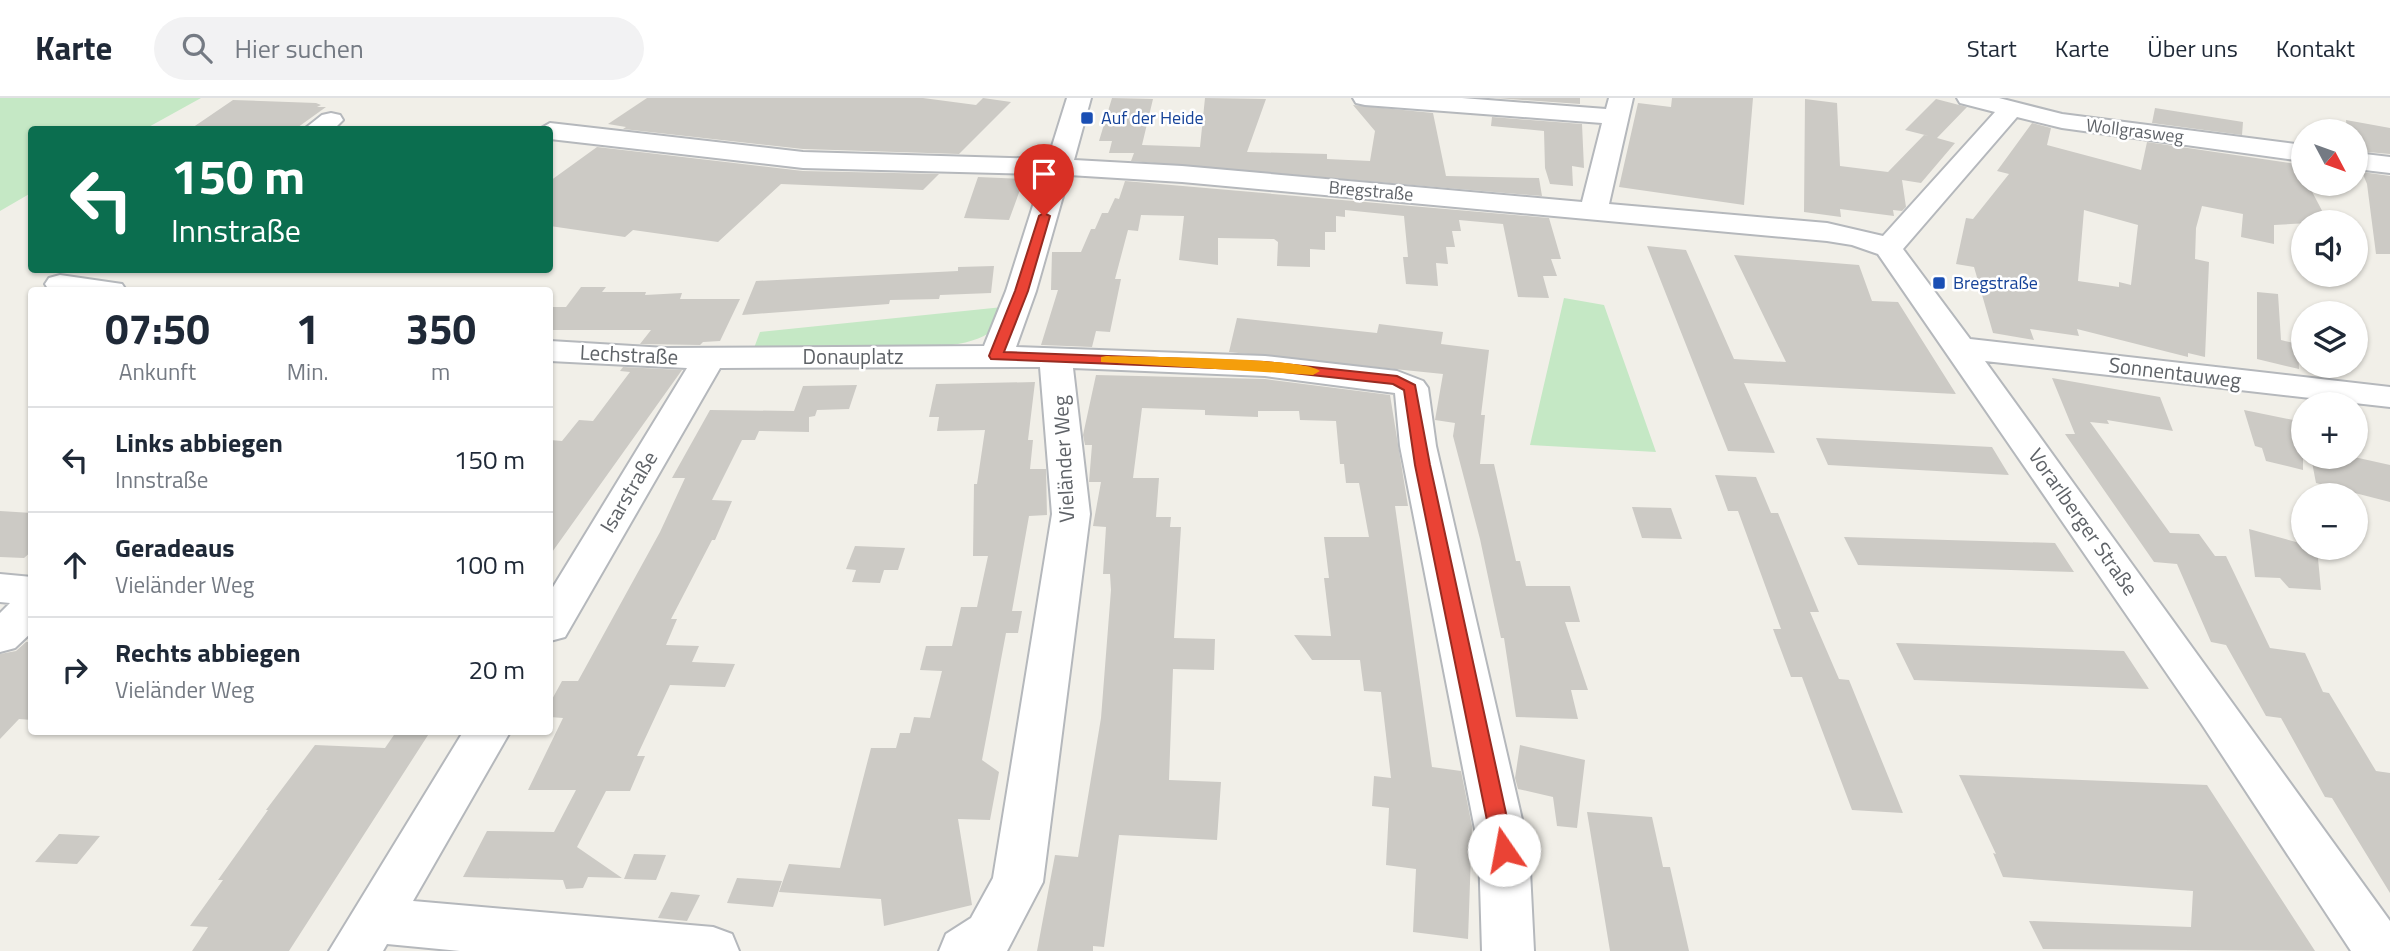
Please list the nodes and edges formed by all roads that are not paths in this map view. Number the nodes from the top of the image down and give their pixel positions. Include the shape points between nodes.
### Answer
1 (1079, 98) edge
2 (1365, 98) edge
3 (1969, 98) edge
4 (1618, 108) edge
5 (2011, 109) junction
6 (553, 132) edge
7 (2291, 151) edge
8 (2368, 162) edge
9 (2390, 165) edge
10 (1060, 167) junction
11 (1594, 211) junction
12 (1888, 248) junction
13 (79, 273) edge
14 (86, 287) edge
15 (1961, 348) junction
16 (553, 351) edge
17 (996, 356) junction
18 (709, 358) junction
19 (1054, 358) junction
20 (2390, 397) edge
21 (0, 589) edge
22 (28, 590) edge
23 (28, 611) edge
24 (553, 621) edge
25 (0, 636) edge
26 (485, 735) edge
27 (365, 935) edge
28 (2380, 940) edge
29 (713, 951) edge
30 (965, 951) edge
31 (1508, 951) edge

1 - 10 street
2 - 4 street
3 - 5 street, Wollgrasweg
4 - 11 street
5 - 7 street, Wollgrasweg via 2062,121
5 - 12 street
6 - 10 street via 803,160
8 - 9 street
10 - 11 street, Bregstraße
10 - 17 street
11 - 12 street, Bregstraße via 1827,232
12 - 15 street, Vorarlberger Straße
13 - 14 street via 60,284
15 - 20 street, Sonnentauweg
15 - 28 street, Vorarlberger Straße
16 - 18 street, Lechstraße
17 - 18 street, Donauplatz
17 - 19 street
18 - 24 street, Isarstraße
19 - 30 street, Vieländer Weg via 1071,514 1020,869 1018,882 989,934
19 - 31 street via 1265,366 1397,381 1410,388 1504,850
21 - 22 street
23 - 25 street
26 - 27 street
27 - 29 street

